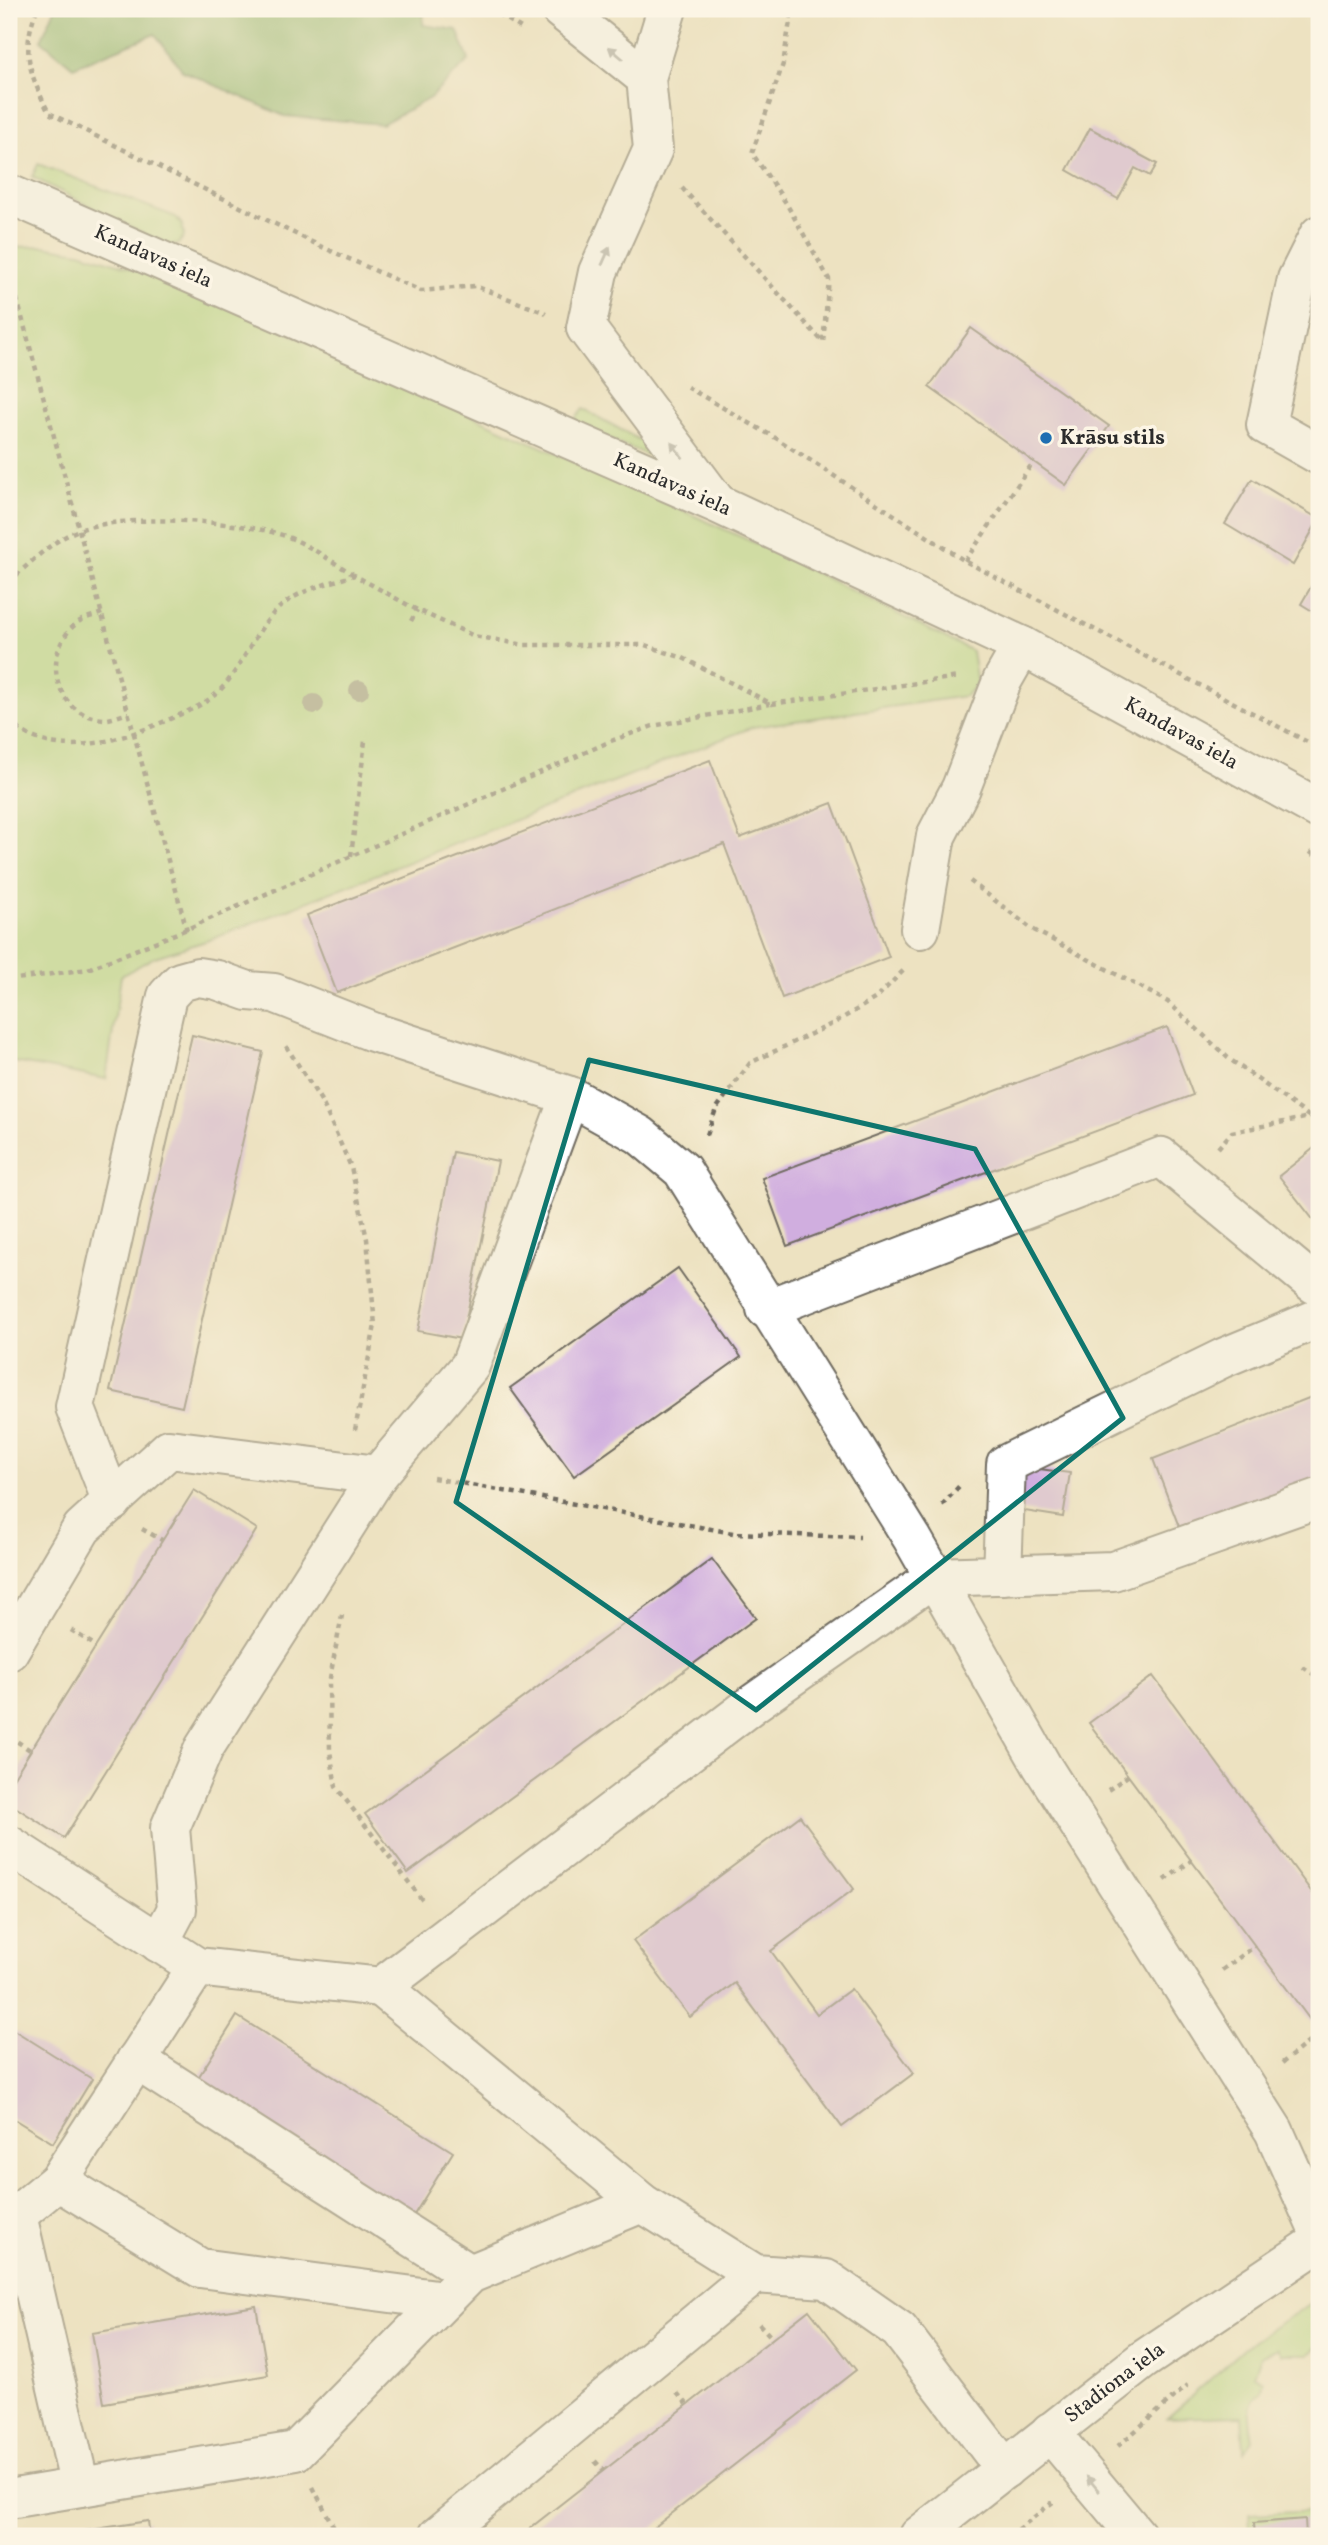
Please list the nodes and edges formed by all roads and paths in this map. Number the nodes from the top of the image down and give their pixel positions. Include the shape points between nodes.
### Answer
1 (37, 9) edge
2 (491, 9) edge
3 (560, 9) edge
4 (667, 9) edge
5 (792, 9) edge
6 (523, 30) dead end
7 (646, 78) junction
8 (49, 113) dead end
9 (650, 155) junction
10 (9, 194) edge
11 (1319, 235) edge
12 (9, 269) edge
13 (1319, 455) edge
14 (1034, 461) dead end
15 (718, 504) junction
16 (80, 529) junction
17 (965, 561) dead end
18 (354, 575) junction
19 (9, 582) edge
20 (417, 610) junction
21 (102, 613) junction
22 (411, 621) dead end
23 (1021, 646) junction
24 (1002, 681) junction
25 (772, 704) junction
26 (129, 713) junction
27 (9, 721) edge
28 (136, 734) junction
29 (365, 741) dead end
30 (1319, 809) edge
31 (351, 857) junction
32 (931, 864) junction
33 (187, 929) junction
34 (920, 929) joint
35 (198, 977) junction
36 (9, 980) edge
37 (248, 991) junction
38 (570, 1096) junction
39 (1310, 1117) junction
40 (1319, 1123) edge
41 (685, 1176) junction
42 (1190, 1181) junction
43 (1317, 1301) edge
44 (766, 1309) junction
45 (367, 1474) junction
46 (437, 1479) dead end
47 (1319, 1498) edge
48 (112, 1502) junction
49 (912, 1538) junction
50 (1002, 1575) junction
51 (934, 1577) junction
52 (343, 1612) dead end
53 (9, 1651) edge
54 (1303, 1667) dead end
55 (1319, 1678) edge
56 (9, 1736) edge
57 (30, 1750) dead end
58 (9, 1845) edge
59 (449, 1935) junction
60 (159, 1943) junction
61 (197, 1967) junction
62 (380, 1987) junction
63 (136, 2060) junction
64 (58, 2181) junction
65 (642, 2203) junction
66 (13, 2216) edge
67 (1319, 2232) edge
68 (1319, 2242) edge
69 (755, 2274) junction
70 (457, 2287) junction
71 (1190, 2383) dead end
72 (1050, 2432) junction
73 (296, 2451) junction
74 (1005, 2469) junction
75 (1086, 2475) junction
76 (80, 2487) junction
77 (9, 2499) edge
78 (338, 2536) edge
79 (438, 2536) edge
80 (919, 2536) edge
81 (1010, 2536) edge
82 (1137, 2536) edge

1 - 8 path via 30,25 30,74
2 - 6 path
7 -> 3 street
4 - 7 street
5 - 9 path via 783,64 752,153 830,279 823,342
7 - 9 street
15 -> 9 street via 586,328 598,272
10 - 15 street, Kandavas iela
11 - 13 street via 1297,279 1266,425
12 - 16 path
14 - 17 path
15 - 23 street, Kandavas iela
16 - 18 path via 137,521 264,530 288,538
16 - 19 path via 43,552
16 - 21 path
18 - 20 path
18 - 28 path via 300,593 282,605 215,695
20 - 22 path
20 - 25 path via 474,636 525,645 645,645 683,658
21 - 26 path
21 - 26 path via 78,622 62,639 54,661 56,681 84,714 108,719
23 - 24 street
23 - 30 street, Kandavas iela
24 - 25 path via 972,675
24 - 32 street via 961,788 936,836
25 - 31 path via 653,726 611,741
26 - 28 path
27 - 28 path via 25,735 58,744
28 - 33 path
29 - 31 path
31 - 33 path
32 - 34 street
32 - 39 path via 976,884 1032,929 1168,1002 1228,1058
33 - 35 path
33 - 36 path via 88,969
34 - 41 path via 909,964 876,998 750,1063 716,1109 698,1158
35 - 37 street
35 - 48 street via 180,982 167,996 75,1407
37 - 38 street via 274,993 373,1032
37 - 45 path via 322,1102 351,1167 368,1239 375,1325 352,1445
38 - 41 street via 640,1135
38 - 45 street via 470,1366
39 - 40 path
39 - 42 path via 1232,1132
41 - 44 street
42 - 43 street
42 - 44 street via 1161,1157
43 - 50 street via 1223,1358 1006,1464
44 - 49 street
45 - 48 street via 169,1449
45 - 60 street via 204,1748 170,1828 177,1909
46 - 49 path via 733,1533
47 - 50 street via 1113,1571
48 - 53 street via 82,1528
49 - 51 street
50 - 51 street
51 - 59 street via 754,1703
51 - 67 street via 1042,1766 1274,2131
52 - 59 path via 329,1683 330,1751 336,1787
54 - 55 path
56 - 57 path
58 - 60 street
59 - 62 street
60 - 61 street
61 - 62 street
61 - 63 street
62 - 65 street
63 - 64 street
63 - 70 street
64 - 66 street
64 - 70 street via 200,2268
65 - 69 street
65 - 70 street
66 - 76 street
68 - 72 street, Stadiona iela via 1143,2360
69 - 74 street via 826,2278 899,2330
69 - 79 street
70 - 73 street
71 - 75 path
72 - 74 street, Stadiona iela
72 - 75 street
73 - 76 street
73 - 78 path
74 - 80 street, Stadiona iela
75 - 81 path
82 -> 75 street
76 - 77 street

